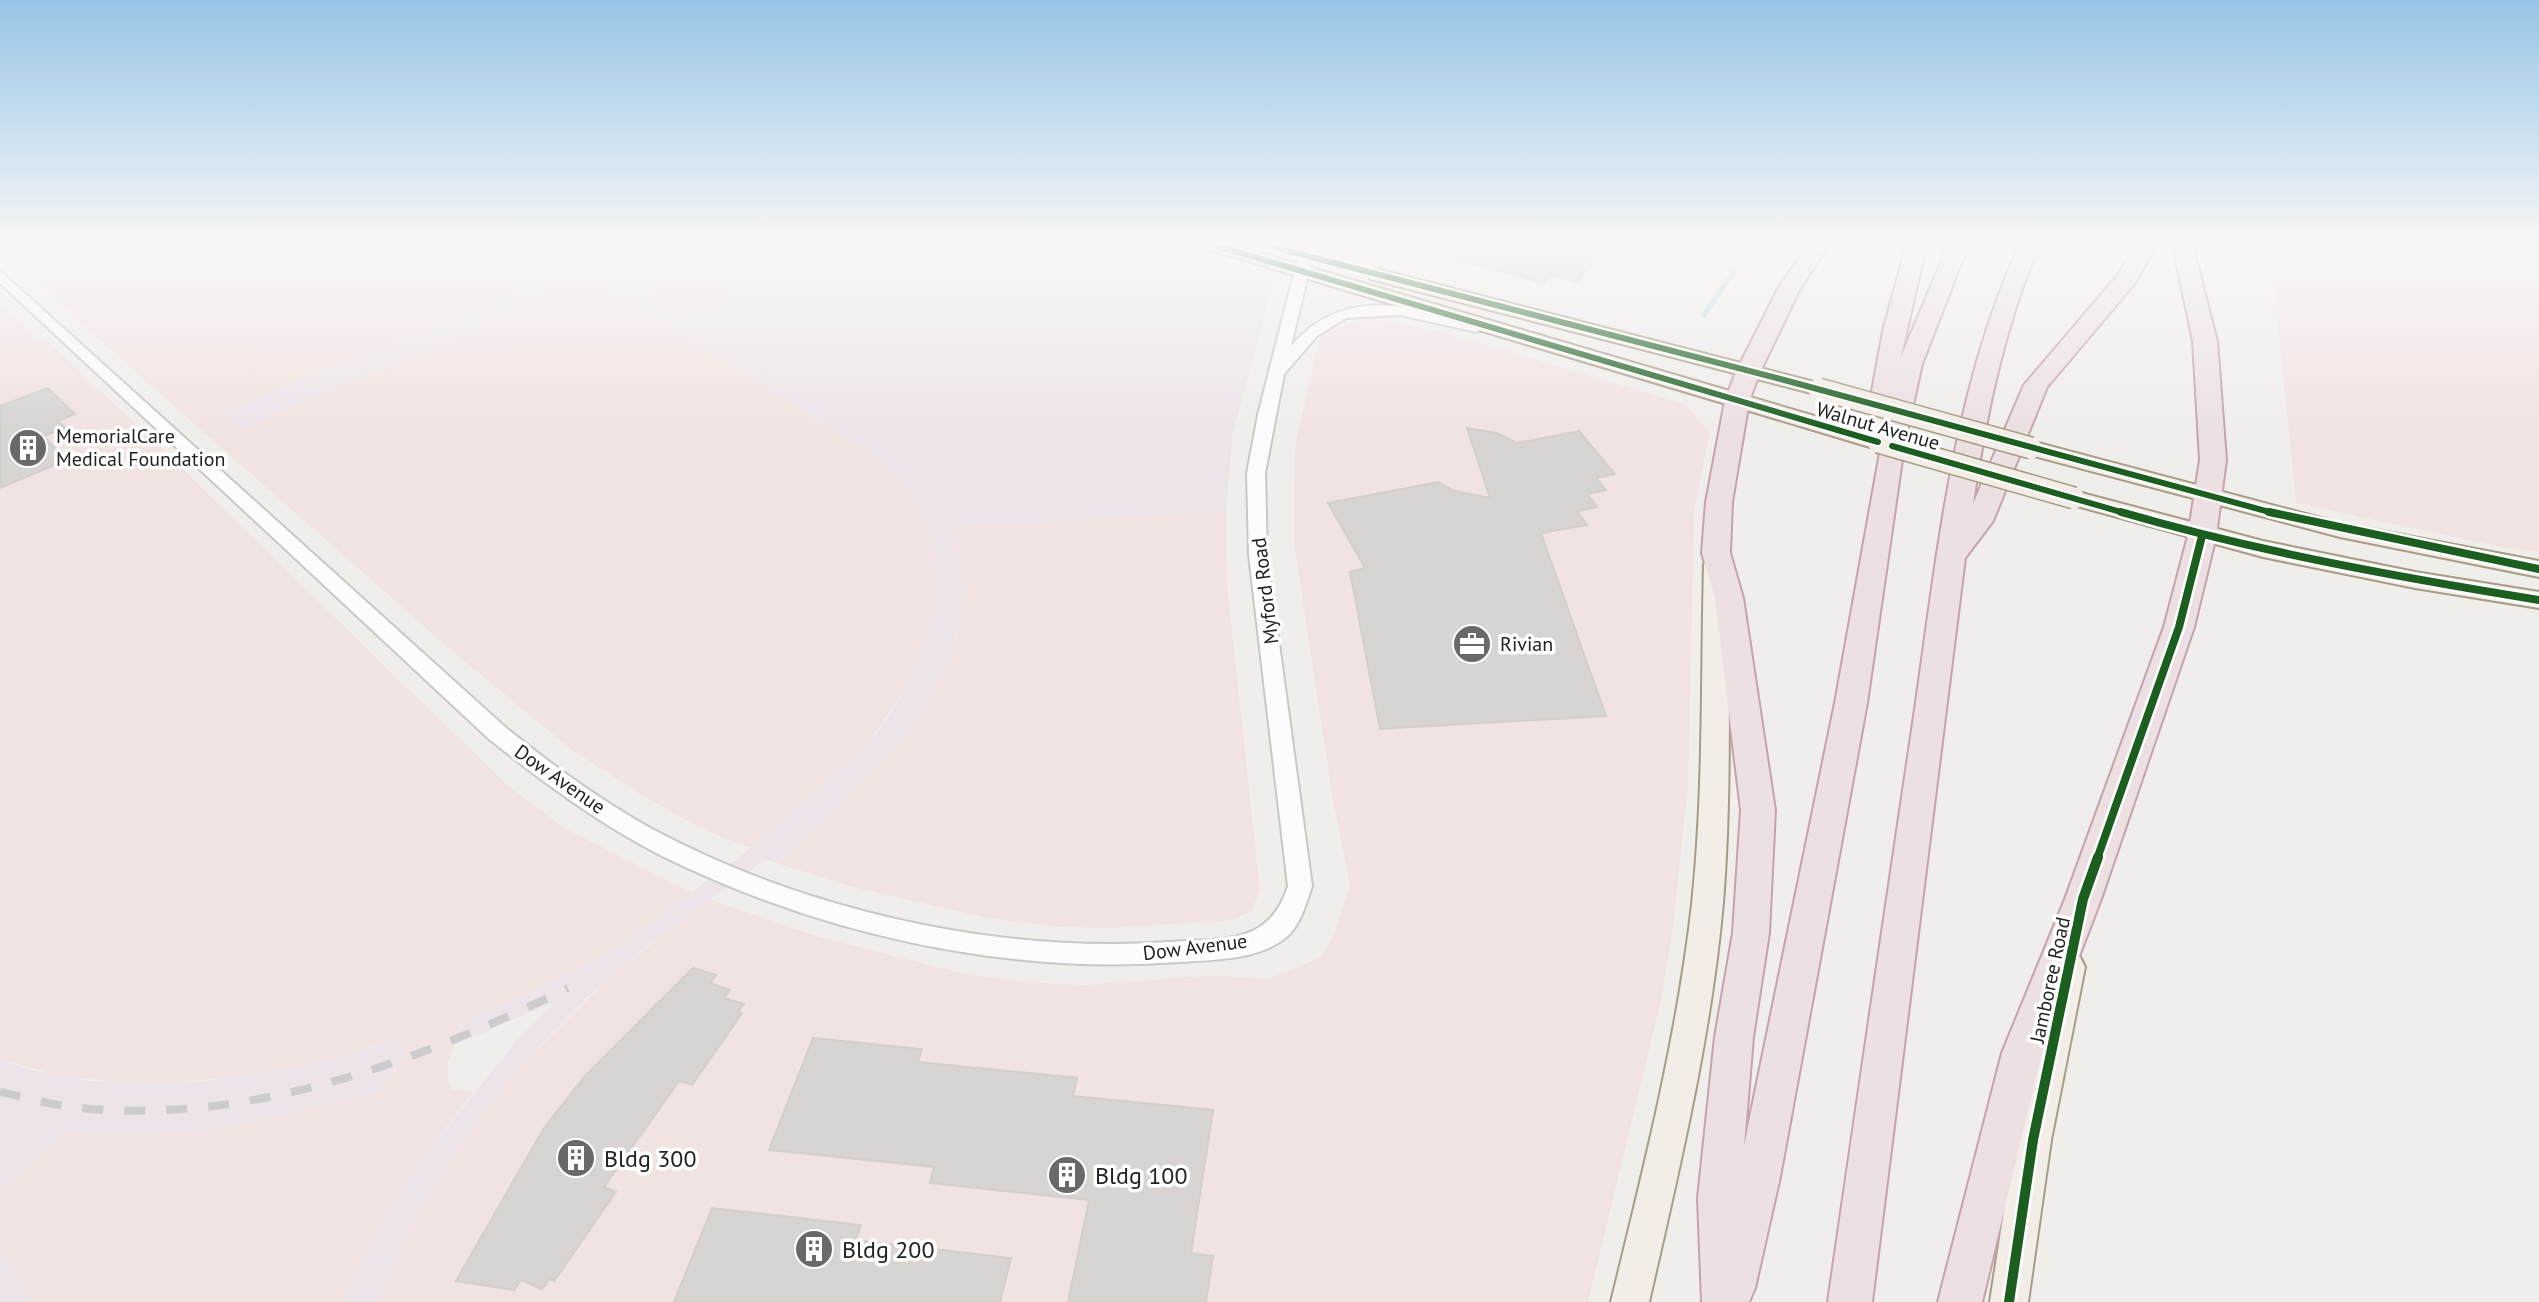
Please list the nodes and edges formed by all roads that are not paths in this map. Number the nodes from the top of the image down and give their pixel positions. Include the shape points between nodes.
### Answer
1 (34, 307) edge
2 (1293, 307) edge
3 (1442, 307) edge
4 (1496, 307) edge
5 (1780, 307) edge
6 (1900, 307) edge
7 (1933, 307) edge
8 (2006, 307) edge
9 (2103, 307) edge
10 (2197, 307) edge
11 (2204, 307) edge
12 (1535, 340) junction
13 (2205, 341) junction
14 (1278, 371) junction
15 (1748, 372) junction
16 (1737, 401) junction
17 (2208, 496) junction
18 (2202, 536) junction
19 (1874, 548) junction
20 (1716, 553) junction
21 (1951, 557) junction
22 (2539, 569) edge
23 (2539, 600) edge
24 (2083, 899) junction
25 (1275, 932) joint
26 (1630, 1302) edge
27 (1724, 1302) edge
28 (1730, 1302) edge
29 (1850, 1302) edge
30 (1960, 1302) edge
31 (2009, 1302) edge

1 - 25 street, Dow Avenue via 497,733 579,797 669,847 768,889 857,917 1034,953 1156,955 1240,946
2 - 14 street, Myford Road
3 - 12 main road, Walnut Avenue
4 - 15 main road, Walnut Avenue
5 - 15 highway
6 - 19 highway via 1882,400
7 - 19 highway via 1910,364
8 - 21 highway via 1973,421
9 - 21 highway via 2036,385 1979,521
10 - 13 highway, Jamboree Road
11 - 13 highway
12 - 14 street via 1430,317 1349,312 1313,331
12 - 16 main road, Walnut Avenue
13 - 17 highway, Jamboree Road via 2213,460
14 - 25 street, Myford Road via 1259,447 1258,555 1300,886 1291,912
15 - 16 highway
15 - 17 main road, Walnut Avenue, bridge
16 - 18 main road, Walnut Avenue, bridge
16 - 20 highway via 1719,502
17 - 18 highway, Jamboree Road
17 - 22 main road, Walnut Avenue via 2340,530
18 - 23 main road, Walnut Avenue via 2401,578
18 - 24 highway, Jamboree Road via 2179,627
19 - 28 highway via 1845,734
20 - 26 main road via 1715,763 1703,944
20 - 27 highway via 1729,598 1758,810 1751,933 1734,1037 1719,1198
21 - 29 highway
24 - 30 highway via 2022,1053
24 - 31 main road, Jamboree Road via 2033,1140

